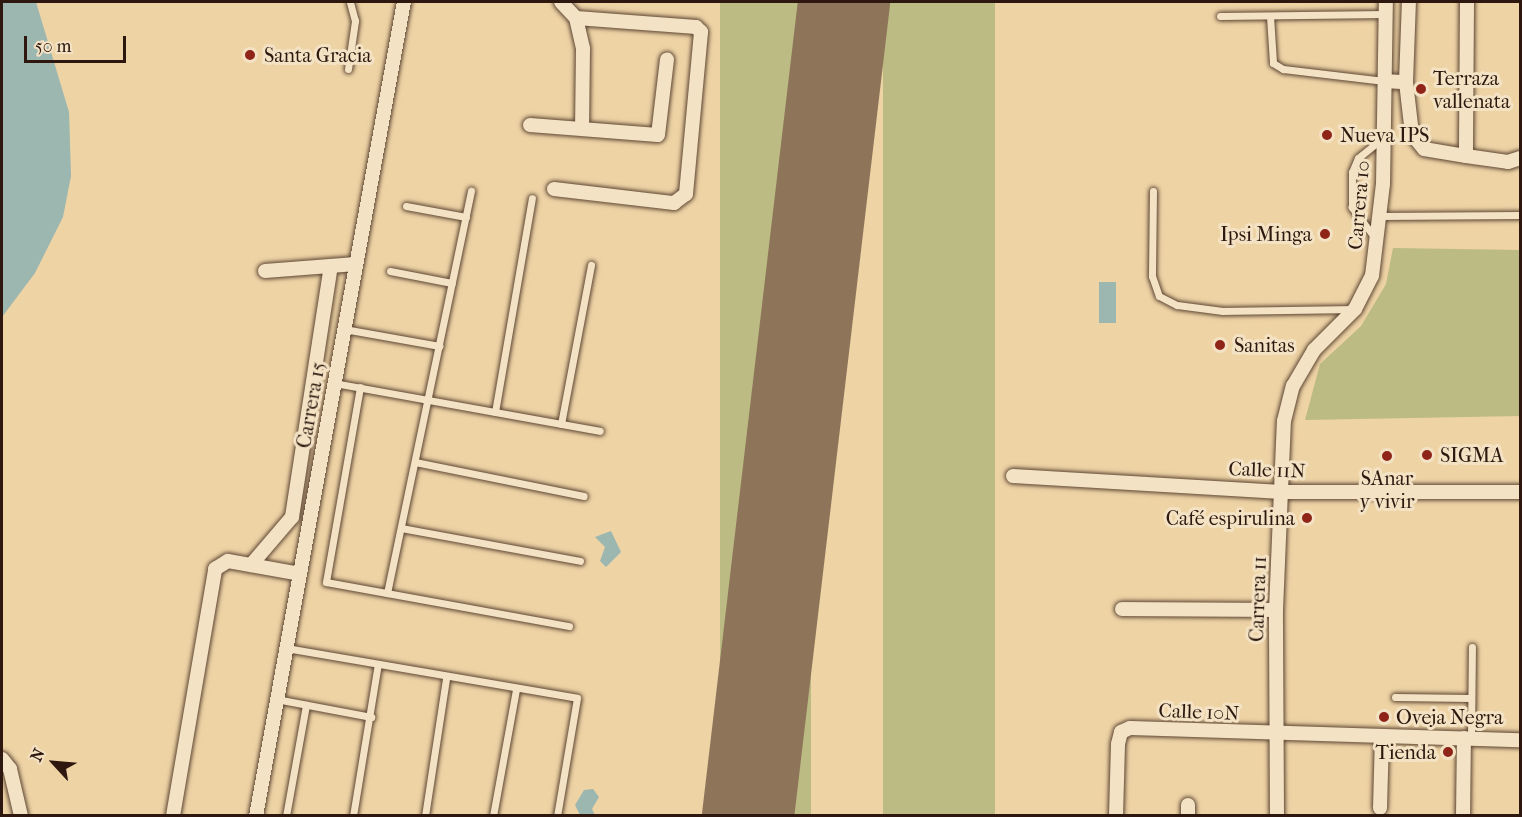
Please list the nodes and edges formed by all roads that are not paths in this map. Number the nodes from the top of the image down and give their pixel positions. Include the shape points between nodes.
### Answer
1 (350, 2) edge
2 (404, 2) edge
3 (561, 2) edge
4 (1410, 2) edge
5 (1467, 2) edge
6 (1386, 8) edge
7 (1220, 16) dead end
8 (1270, 16) junction
9 (576, 18) junction
10 (667, 60) dead end
11 (348, 69) dead end
12 (1384, 81) junction
13 (1406, 82) junction
14 (530, 125) dead end
15 (582, 128) junction
16 (1383, 138) junction
17 (1466, 156) junction
18 (1521, 158) edge
19 (554, 189) dead end
20 (471, 191) dead end
21 (1153, 191) dead end
22 (532, 198) dead end
23 (406, 206) dead end
24 (1521, 215) edge
25 (1379, 216) junction
26 (466, 217) junction
27 (1376, 240) junction
28 (356, 264) junction
29 (331, 266) junction
30 (591, 266) dead end
31 (265, 271) dead end
32 (390, 272) dead end
33 (452, 283) junction
34 (1355, 309) junction
35 (344, 329) junction
36 (439, 346) junction
37 (334, 383) junction
38 (1293, 386) joint
39 (360, 387) junction
40 (428, 399) junction
41 (495, 412) junction
42 (561, 424) junction
43 (600, 431) dead end
44 (415, 462) junction
45 (1013, 476) dead end
46 (1282, 492) junction
47 (1521, 492) edge
48 (585, 496) dead end
49 (401, 528) junction
50 (580, 561) dead end
51 (251, 565) junction
52 (300, 574) junction
53 (387, 593) junction
54 (1122, 609) dead end
55 (1276, 610) junction
56 (569, 626) dead end
57 (1472, 647) dead end
58 (286, 648) junction
59 (378, 664) junction
60 (446, 678) junction
61 (516, 689) junction
62 (1395, 697) dead end
63 (1471, 698) junction
64 (276, 699) junction
65 (306, 705) junction
66 (371, 717) junction
67 (1276, 734) junction
68 (1382, 736) junction
69 (1468, 739) junction
70 (1521, 740) edge
71 (2, 759) edge
72 (1380, 808) dead end
73 (21, 816) edge
74 (173, 816) edge
75 (256, 816) edge
76 (286, 816) edge
77 (352, 816) edge
78 (424, 816) edge
79 (494, 816) edge
80 (557, 816) edge
81 (1116, 816) edge
82 (1277, 816) edge
83 (1463, 816) edge

1 - 11 lane via 355,21
2 - 28 street, Carrera 15
3 - 9 street
4 - 13 street
5 - 17 street
6 - 8 lane via 1294,11
6 - 12 street, Carrera 10
7 - 8 lane
8 - 12 lane via 1273,63 1283,69
9 - 15 street via 583,49
9 - 19 street via 696,27 701,32 686,194 674,203
10 - 15 street via 657,135
12 - 13 street
12 - 16 street, Carrera 10
13 - 17 street via 1412,134 1424,149
14 - 15 street
16 - 25 street, Carrera 10
16 - 27 lane via 1358,158 1352,172 1352,207
17 - 18 street via 1508,162
20 - 26 lane
21 - 34 lane via 1152,276 1159,296 1177,305 1223,311
22 - 41 lane
23 - 26 lane
24 - 25 lane
25 - 27 street, Carrera 10
26 - 33 lane
27 - 34 street, Carrera 10 via 1372,276
28 - 29 street
28 - 35 street, Carrera 15
29 - 31 street
29 - 51 street via 292,516
30 - 42 lane
32 - 33 lane
33 - 36 lane
34 - 38 street, Carrera 10 via 1314,350
35 - 36 lane
35 - 37 street, Carrera 15
36 - 40 lane
37 - 39 lane
37 - 52 street, Carrera 15
38 - 46 street, Carrera 11 via 1284,421
39 - 40 lane
39 - 53 lane via 326,582
40 - 41 lane
40 - 44 lane
41 - 42 lane
42 - 43 lane
44 - 48 lane
44 - 49 lane
45 - 46 street, Calle 11N
46 - 47 street, Calle 11N
46 - 55 street, Carrera 11
49 - 50 lane
49 - 53 lane
51 - 52 street
51 - 74 street via 228,561 213,574
52 - 58 street, Carrera 15
53 - 56 lane
54 - 55 street
55 - 67 street, Carrera 11
57 - 63 lane
58 - 59 lane
58 - 64 street, Carrera 15
59 - 60 lane
59 - 66 lane
60 - 61 lane
60 - 78 lane
61 - 79 lane
61 - 80 lane via 577,698
62 - 63 lane
63 - 69 lane
64 - 65 lane
64 - 75 street, Carrera 15
65 - 66 lane
65 - 76 lane
66 - 77 lane
67 - 68 street, Calle 10N
67 - 81 street, Calle 10N via 1121,732
67 - 82 street, Carrera 11
68 - 69 street, Calle 10N
68 - 72 street
69 - 70 street, Calle 10N
69 - 83 street
71 - 73 street via 10,769

